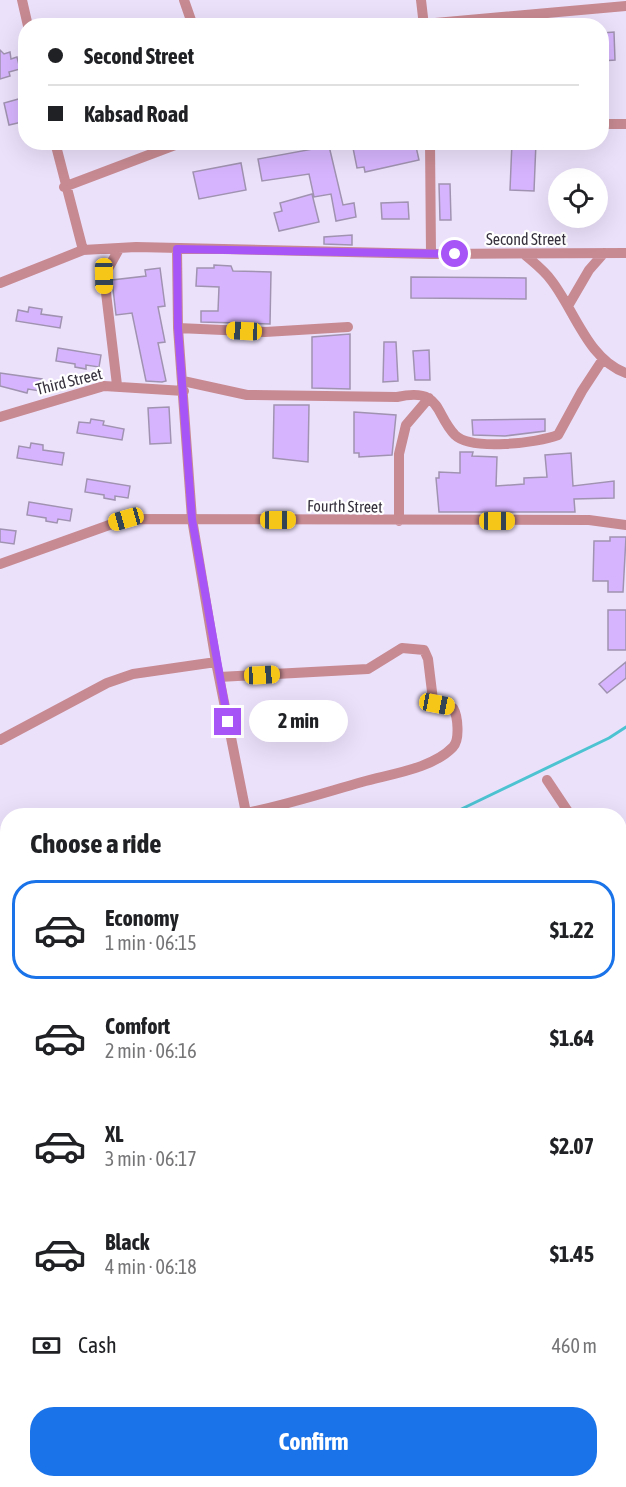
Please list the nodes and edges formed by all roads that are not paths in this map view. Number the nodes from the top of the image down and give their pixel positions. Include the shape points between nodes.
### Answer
1 (22, 0) edge
2 (184, 0) edge
3 (421, 0) edge
4 (626, 6) edge
5 (26, 18) edge
6 (190, 18) edge
7 (423, 18) edge
8 (498, 18) edge
9 (609, 124) edge
10 (626, 124) edge
11 (57, 150) edge
12 (162, 150) edge
13 (430, 150) edge
14 (64, 188) junction
15 (119, 249) junction
16 (177, 249) junction
17 (83, 250) junction
18 (604, 253) junction
19 (626, 253) edge
20 (432, 254) junction
21 (524, 254) junction
22 (0, 283) edge
23 (568, 306) junction
24 (348, 327) dead end
25 (178, 328) junction
26 (603, 359) junction
27 (626, 373) edge
28 (117, 385) junction
29 (184, 386) junction
30 (429, 398) junction
31 (0, 417) edge
32 (192, 519) junction
33 (399, 521) junction
34 (626, 525) edge
35 (0, 564) edge
36 (216, 662) junction
37 (219, 676) junction
38 (0, 740) edge
39 (547, 780) dead end
40 (242, 808) edge
41 (271, 808) edge
42 (566, 808) edge

1 - 5 street
2 - 6 street
3 - 7 street
4 - 8 street
9 - 10 street
11 - 14 street
12 - 14 street
13 - 20 street
14 - 17 street
15 - 16 street, Second Street
15 - 17 street, Second Street
15 - 28 street via 104,276
16 - 20 street, Second Street
16 - 25 street
17 - 22 street, Second Street
18 - 19 street, Second Street
18 - 21 street, Second Street
18 - 23 street
20 - 21 street, Second Street
21 - 23 street via 551,279
23 - 26 street
24 - 25 street via 265,332
25 - 29 street
26 - 27 street
26 - 30 street via 566,425 552,438 470,444 455,435
28 - 29 street, Third Street
28 - 31 street, Third Street via 63,396
29 - 30 street, Third Street via 247,395 397,398 410,394
29 - 32 street
30 - 33 street via 406,425 399,454
32 - 33 street, Fourth Street
32 - 35 street, Fourth Street via 126,519
32 - 36 street
33 - 34 street, Fourth Street via 589,520
36 - 37 street
36 - 38 street via 134,674 107,683
37 - 40 street
37 - 41 street via 368,669 391,653 413,647 424,650 428,659 433,700 457,713 457,742 425,764
39 - 42 street

